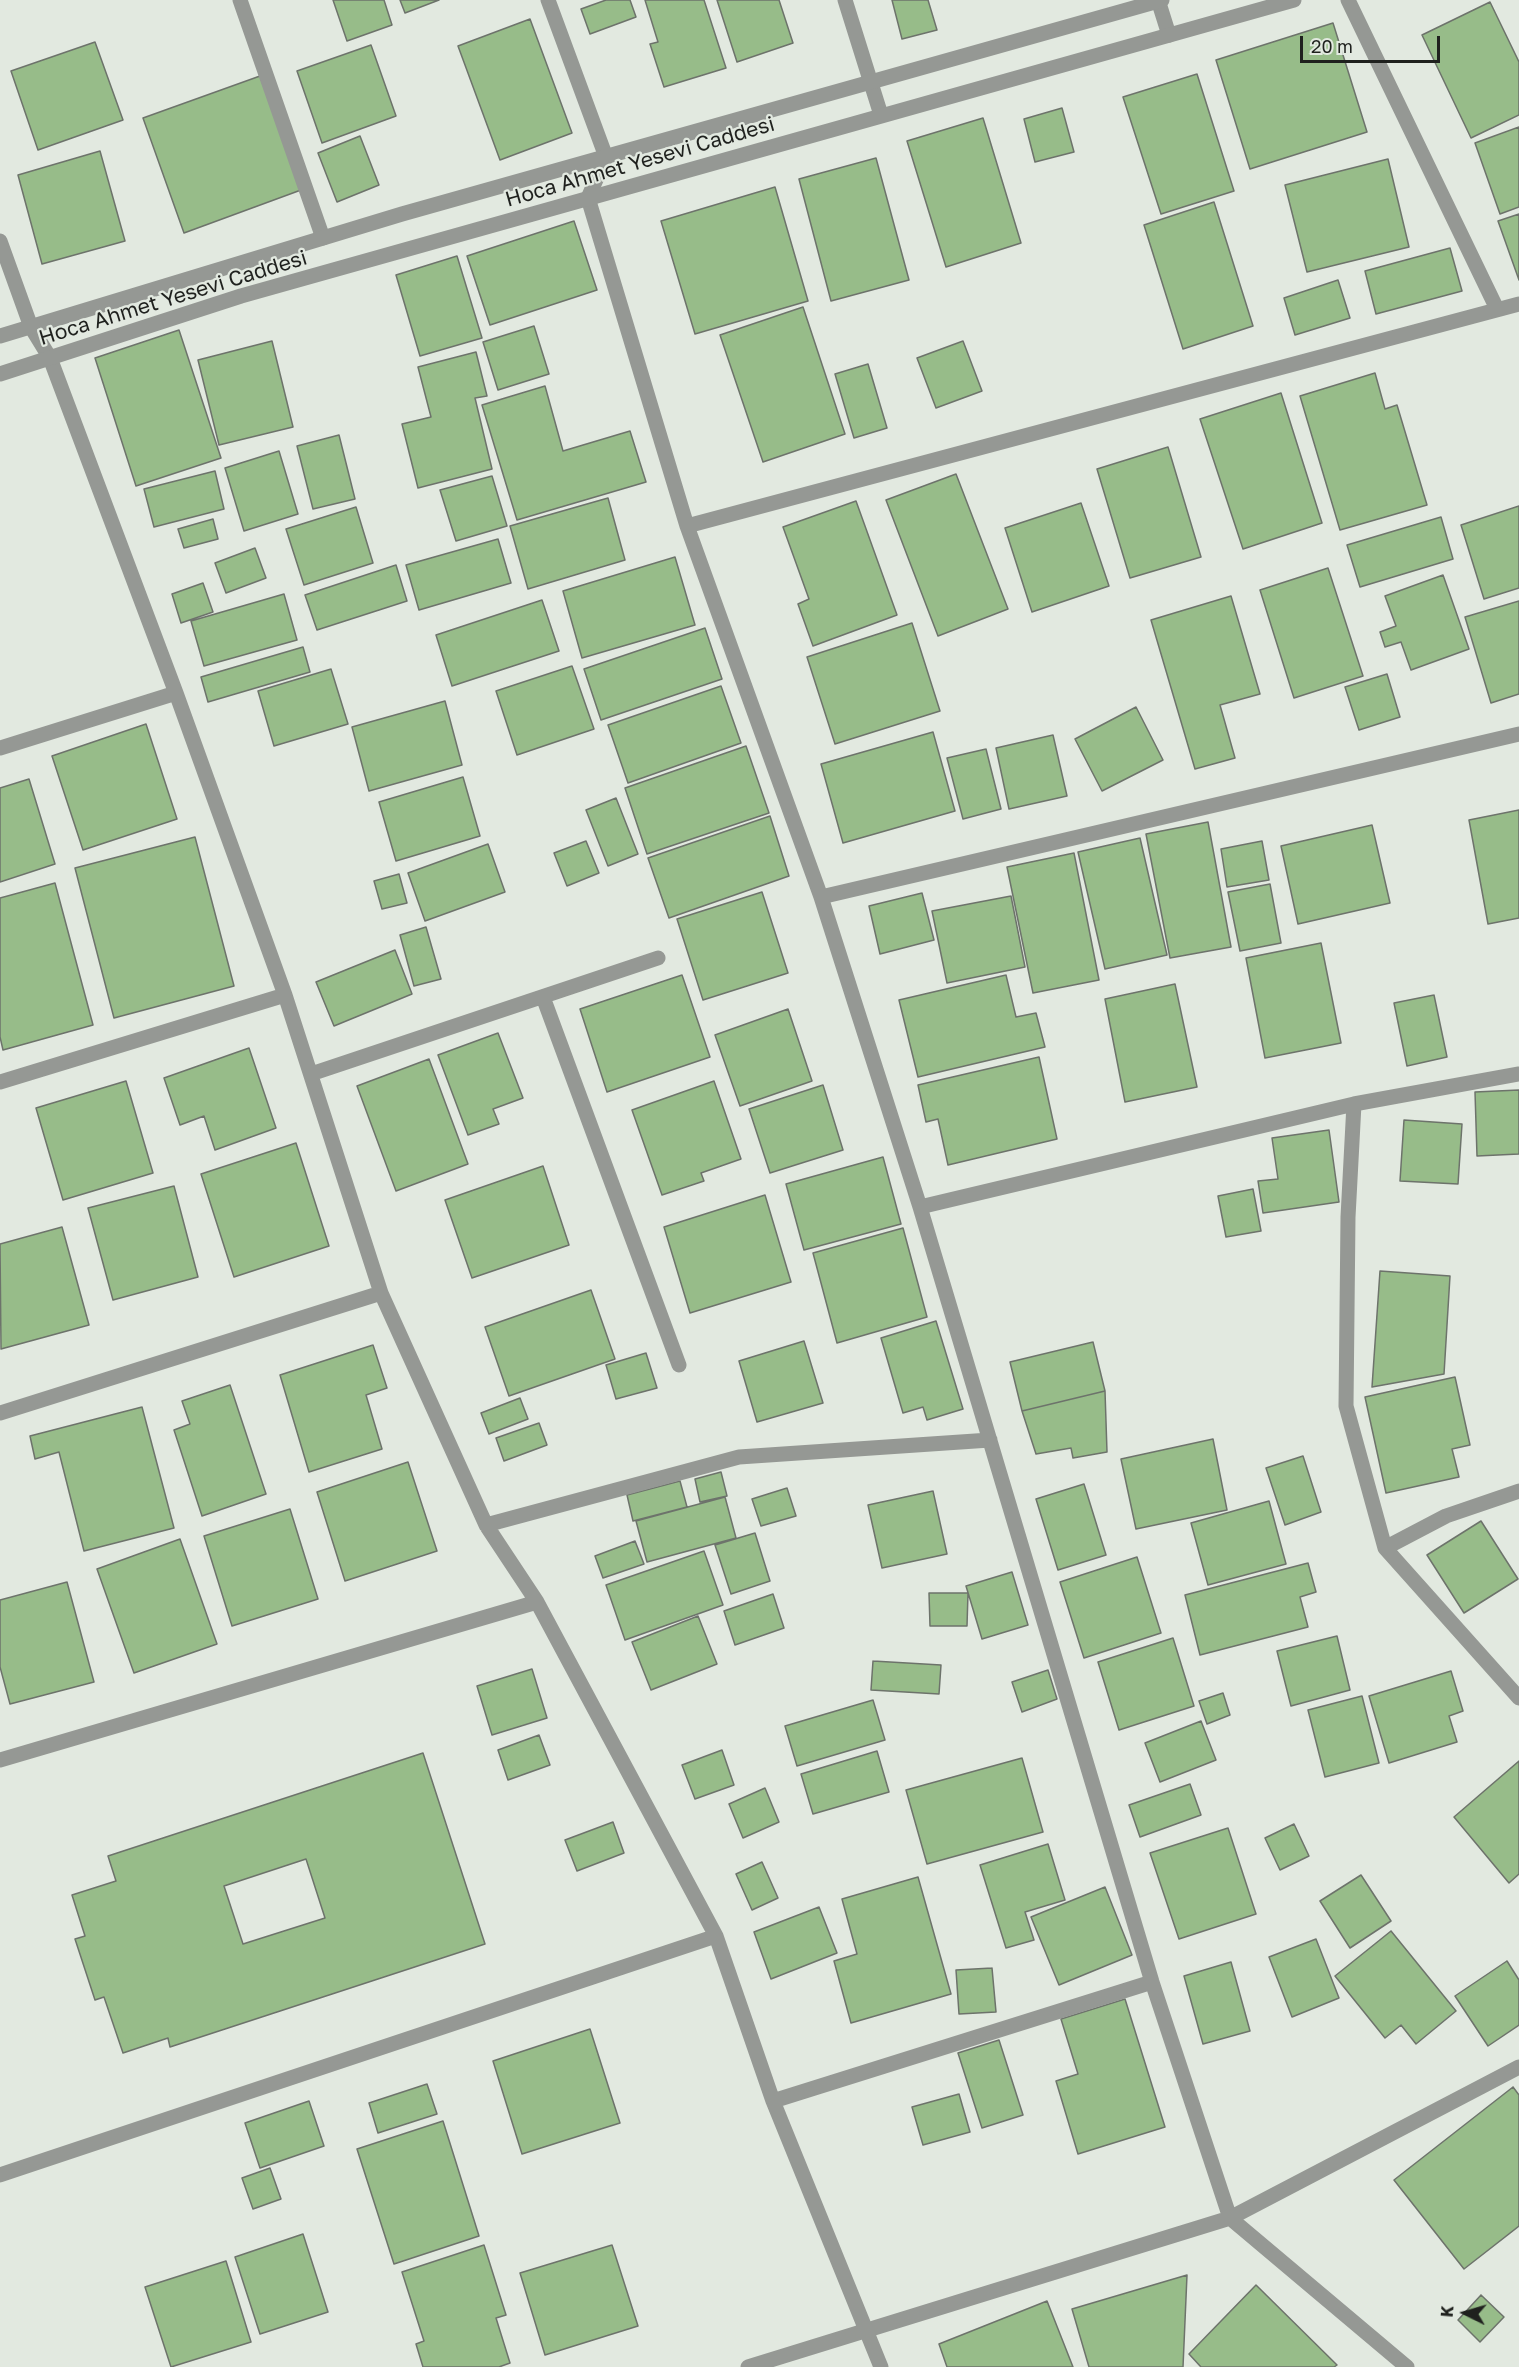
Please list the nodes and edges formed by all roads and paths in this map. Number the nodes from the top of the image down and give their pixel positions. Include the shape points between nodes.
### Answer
1 (240, 0) edge
2 (548, 0) edge
3 (845, 0) edge
4 (1160, 0) edge
5 (1294, 0) edge
6 (1348, 0) edge
7 (1169, 35) junction
8 (872, 82) junction
9 (881, 115) junction
10 (606, 157) junction
11 (588, 198) junction
12 (323, 238) junction
13 (0, 241) edge
14 (1519, 304) edge
15 (1497, 309) junction
16 (31, 327) junction
17 (0, 336) edge
18 (50, 358) junction
19 (0, 374) edge
20 (687, 526) junction
21 (176, 693) junction
22 (1519, 734) edge
23 (0, 748) edge
24 (821, 897) junction
25 (657, 958) dead end
26 (285, 995) junction
27 (543, 997) junction
28 (311, 1074) junction
29 (1519, 1074) edge
30 (0, 1082) edge
31 (1354, 1104) junction
32 (920, 1207) junction
33 (381, 1293) junction
34 (679, 1365) dead end
35 (0, 1413) edge
36 (990, 1440) junction
37 (1519, 1491) edge
38 (486, 1525) junction
39 (1385, 1548) junction
40 (537, 1602) junction
41 (1519, 1698) edge
42 (0, 1760) edge
43 (716, 1936) junction
44 (1152, 1982) junction
45 (1519, 2067) edge
46 (774, 2101) junction
47 (0, 2175) edge
48 (1230, 2218) junction
49 (867, 2329) junction
50 (748, 2367) edge
51 (881, 2367) edge
52 (1407, 2367) edge

1 - 12 street
2 - 10 street
3 - 8 street
4 - 7 street
4 - 8 street, Hoca Ahmet Yesevi Caddesi
5 - 7 street, Hoca Ahmet Yesevi Caddesi
6 - 15 street
7 - 9 street, Hoca Ahmet Yesevi Caddesi
8 - 9 street
8 - 10 street, Hoca Ahmet Yesevi Caddesi
9 - 11 street, Hoca Ahmet Yesevi Caddesi
10 - 11 street
10 - 12 street, Hoca Ahmet Yesevi Caddesi
11 - 18 street, Hoca Ahmet Yesevi Caddesi via 241,296
11 - 20 street
12 - 16 street, Hoca Ahmet Yesevi Caddesi
13 - 16 street
14 - 15 street
15 - 20 street
16 - 17 street, Hoca Ahmet Yesevi Caddesi
16 - 18 street
18 - 19 street, Hoca Ahmet Yesevi Caddesi
18 - 21 street
20 - 24 street
21 - 23 street
21 - 26 street
22 - 24 street
24 - 32 street
25 - 27 street
26 - 28 street
26 - 30 street
27 - 28 street
27 - 34 street
28 - 33 street
29 - 31 street
31 - 32 street
31 - 39 street via 1348,1217 1346,1406
32 - 36 street
33 - 35 street
33 - 38 street
36 - 38 street via 739,1457
36 - 44 street
37 - 39 street via 1446,1516
38 - 40 street
39 - 41 street
40 - 42 street
40 - 43 street
43 - 46 street
43 - 47 street
44 - 46 street
44 - 48 street
45 - 48 street
46 - 49 street
48 - 49 street
48 - 52 street
49 - 50 street
49 - 51 street

